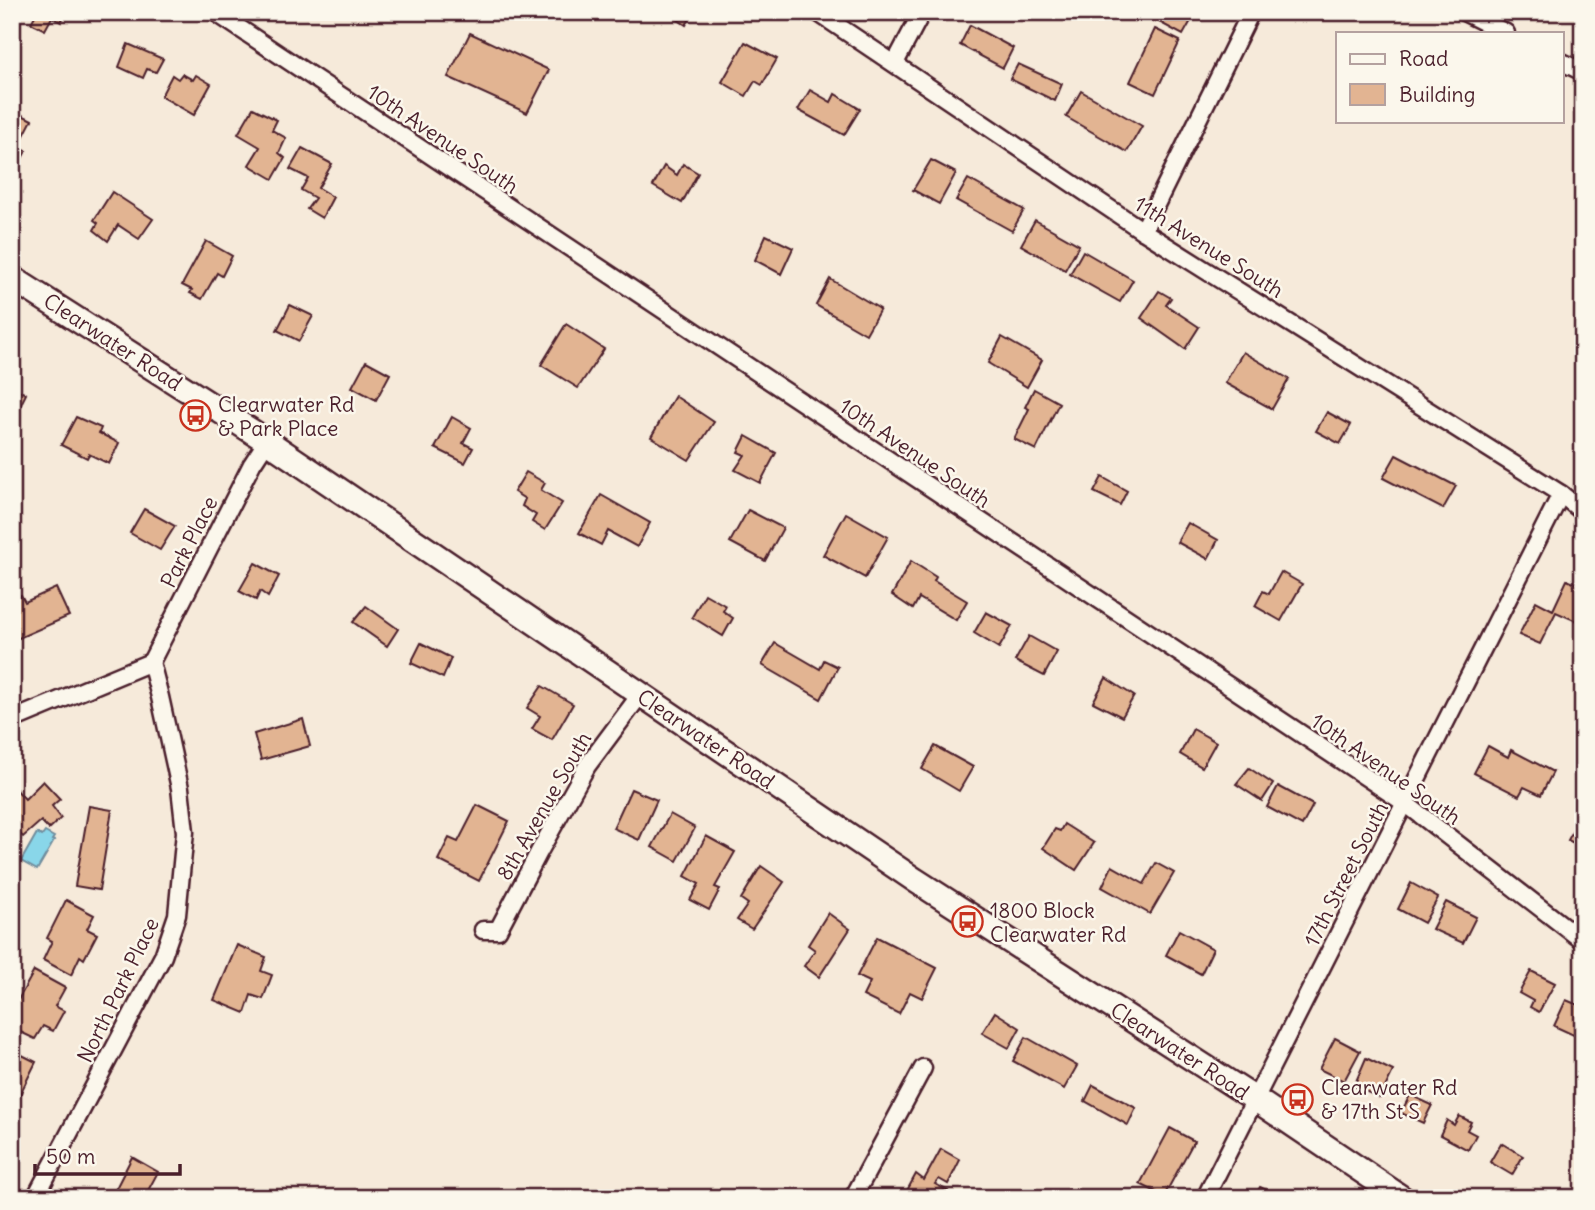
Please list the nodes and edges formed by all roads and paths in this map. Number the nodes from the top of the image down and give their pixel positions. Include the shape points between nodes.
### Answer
1 (215, 12) edge
2 (817, 12) edge
3 (922, 12) edge
4 (1251, 12) edge
5 (1464, 12) edge
6 (1504, 32) edge
7 (895, 63) junction
8 (1564, 63) edge
9 (1583, 72) edge
10 (1143, 231) junction
11 (12, 278) edge
12 (267, 441) junction
13 (1562, 494) junction
14 (1583, 512) edge
15 (151, 662) junction
16 (640, 695) junction
17 (12, 720) edge
18 (1405, 803) junction
19 (483, 930) dead end
20 (1583, 941) edge
21 (923, 1068) dead end
22 (1255, 1099) junction
23 (35, 1198) edge
24 (853, 1198) edge
25 (1205, 1198) edge
26 (1402, 1198) edge

1 - 18 street, 10th Avenue South
2 - 7 street, 11th Avenue South
3 - 7 street
4 - 10 street
5 - 6 street
7 - 10 street, 11th Avenue South
8 - 9 street
10 - 13 street, 11th Avenue South
11 - 12 street, Clearwater Road
12 - 15 street, Park Place
12 - 16 street, Clearwater Road
13 - 14 street, 11th Avenue South
13 - 18 street, 17th Street South
15 - 17 street
15 - 23 street, North Park Place via 180,789 184,832 177,915 163,956
16 - 19 street, 8th Avenue South via 587,766 498,930
16 - 22 street, Clearwater Road via 915,880
18 - 20 street, 10th Avenue South
18 - 22 street, 17th Street South
21 - 24 street
22 - 25 street, 17th Street South
22 - 26 street, Clearwater Road

